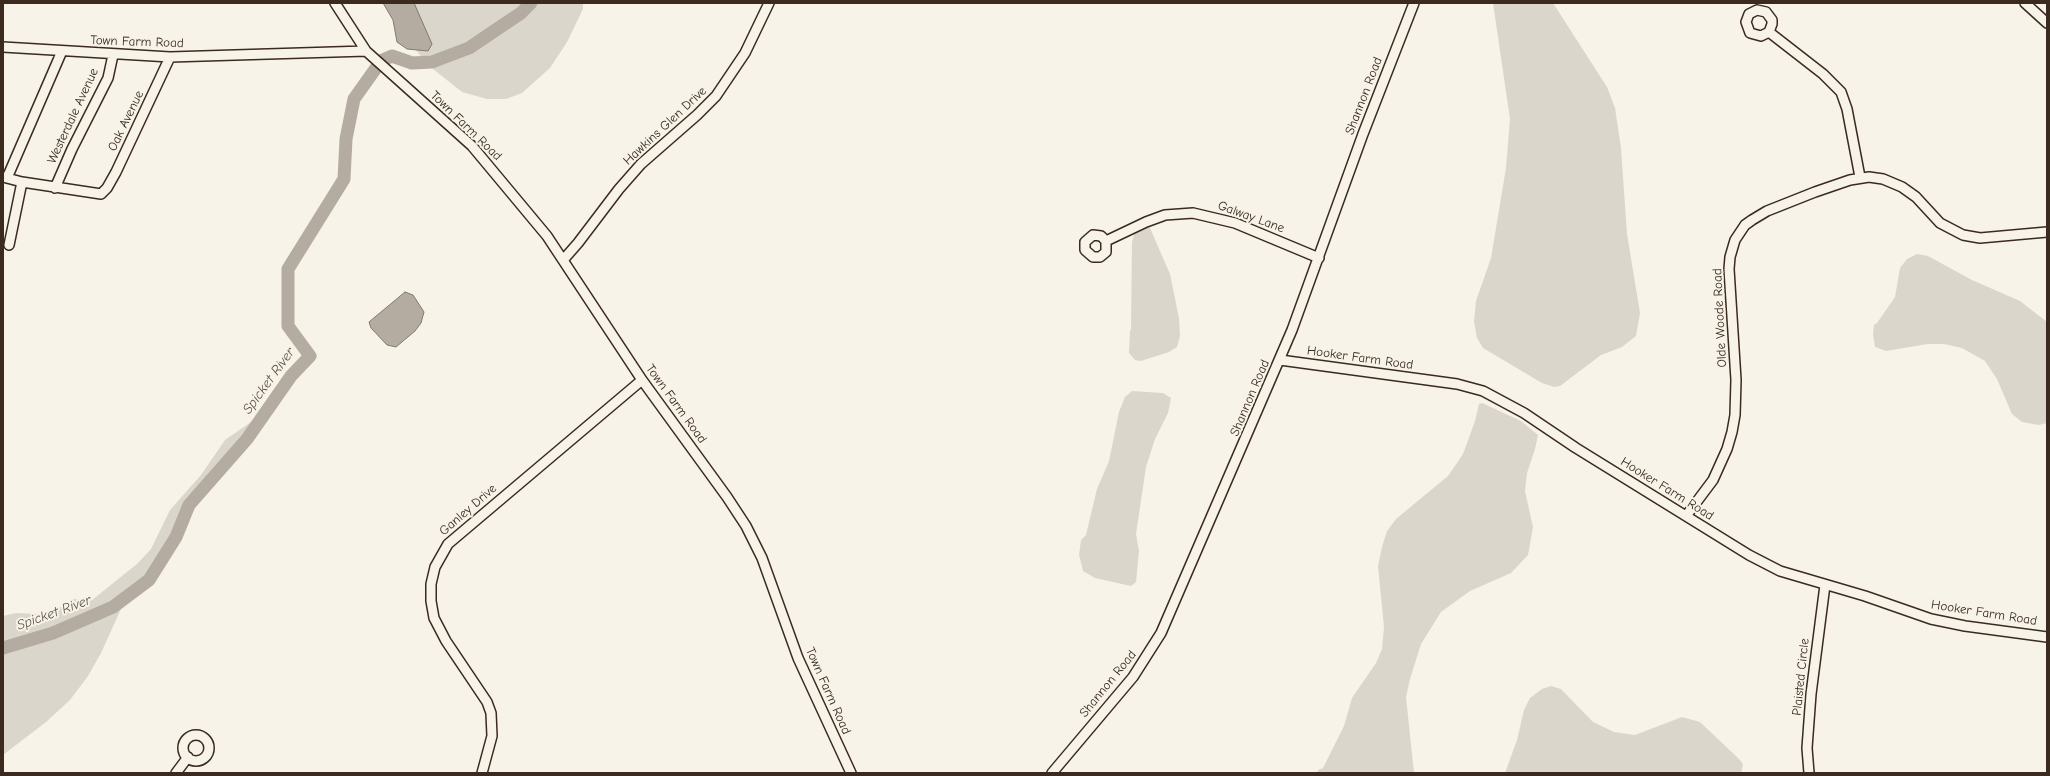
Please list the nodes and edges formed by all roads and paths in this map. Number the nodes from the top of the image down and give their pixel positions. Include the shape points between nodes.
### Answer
1 (335, 3) edge
2 (770, 3) edge
3 (1414, 3) edge
4 (2025, 3) edge
5 (2047, 23) edge
6 (1769, 32) dead end
7 (3, 47) edge
8 (62, 51) junction
9 (366, 51) junction
10 (113, 55) junction
11 (170, 57) junction
12 (1860, 177) junction
13 (5, 178) edge
14 (22, 182) junction
15 (55, 188) junction
16 (2047, 232) edge
17 (1106, 242) dead end
18 (9, 245) dead end
19 (1319, 258) junction
20 (564, 259) junction
21 (1280, 360) junction
22 (642, 380) junction
23 (1686, 516) junction
24 (1825, 585) junction
25 (2047, 636) edge
26 (188, 757) dead end
27 (176, 773) edge
28 (482, 773) edge
29 (851, 773) edge
30 (1052, 773) edge
31 (1809, 773) edge

1 - 9 street, Town Farm Road
2 - 20 street, Hawkins Glen Drive via 745,54 716,96 697,116 641,164
3 - 19 street, Shannon Road via 1363,134
4 - 5 street
6 - 12 street via 1824,74 1841,92 1847,109
7 - 8 street, Town Farm Road
8 - 10 street, Town Farm Road
8 - 13 street
9 - 11 street, Town Farm Road
9 - 20 street, Town Farm Road via 484,159 534,218
10 - 11 street, Town Farm Road
10 - 15 street, Westerdale Avenue via 108,78
11 - 15 street, Oak Avenue via 108,188 101,194
12 - 16 street, Olde Woode Road via 1878,177 1902,187 1916,197 1940,223 1963,235 1980,238
12 - 23 street, Olde Woode Road via 1767,211 1745,225 1735,240 1729,268 1736,380 1732,432 1713,480
13 - 14 street
14 - 15 street
14 - 18 street
17 - 19 street, Galway Lane via 1165,214 1193,213 1235,223
19 - 21 street, Shannon Road
20 - 22 street, Town Farm Road
21 - 23 street, Hooker Farm Road via 1457,384 1483,391 1518,409
21 - 30 street, Shannon Road via 1158,638 1133,677
22 - 28 street, Ganley Drive via 448,544 434,567 431,584 434,618 446,641 488,702 492,714 492,736
22 - 29 street, Town Farm Road via 746,526 762,558 800,662
23 - 24 street, Hooker Farm Road via 1767,565
24 - 25 street, Hooker Farm Road via 1948,623
24 - 31 street, Plaisted Circle via 1811,694 1807,748
26 - 27 street

